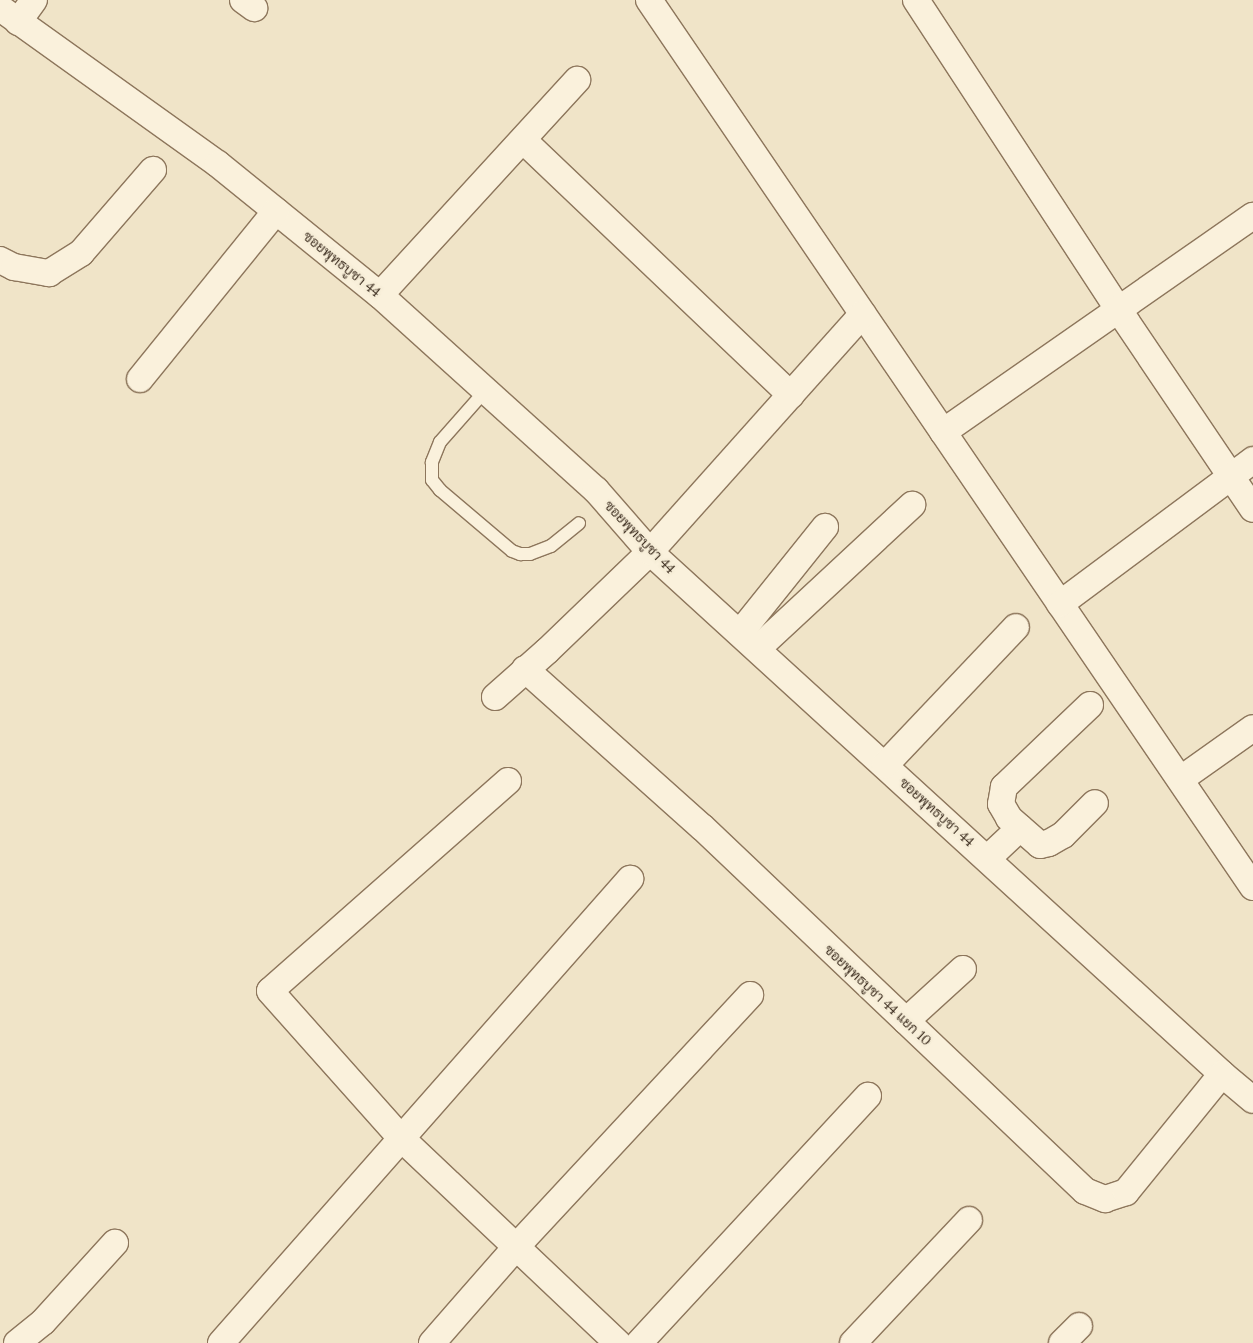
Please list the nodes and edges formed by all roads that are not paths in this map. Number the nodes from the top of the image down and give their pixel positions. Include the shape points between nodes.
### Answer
1 (34, 0) edge
2 (649, 0) edge
3 (924, 3) edge
4 (9, 15) edge
5 (577, 80) dead end
6 (523, 140) junction
7 (154, 170) dead end
8 (276, 211) junction
9 (1253, 216) edge
10 (0, 260) edge
11 (380, 295) junction
12 (1118, 309) junction
13 (863, 314) junction
14 (140, 378) dead end
15 (486, 391) junction
16 (791, 395) junction
17 (943, 432) junction
18 (1253, 460) edge
19 (1230, 475) junction
20 (912, 505) dead end
21 (1253, 509) edge
22 (579, 523) dead end
23 (825, 527) dead end
24 (650, 552) junction
25 (1060, 604) junction
26 (1016, 627) dead end
27 (748, 641) junction
28 (525, 669) junction
29 (494, 697) dead end
30 (1090, 705) dead end
31 (1253, 728) edge
32 (885, 765) junction
33 (1181, 779) junction
34 (508, 781) dead end
35 (1095, 803) dead end
36 (1020, 828) junction
37 (988, 858) junction
38 (630, 879) dead end
39 (1253, 887) edge
40 (962, 968) dead end
41 (750, 995) dead end
42 (906, 1021) junction
43 (1222, 1074) junction
44 (868, 1096) dead end
45 (1253, 1100) edge
46 (401, 1138) junction
47 (969, 1220) dead end
48 (115, 1243) dead end
49 (516, 1247) junction
50 (17, 1343) edge
51 (221, 1343) edge
52 (432, 1343) edge
53 (618, 1343) edge
54 (639, 1343) edge
55 (853, 1343) edge

1 - 4 street
2 - 13 street
3 - 12 street
4 - 8 street, ซอยพุทธบูชา 44 via 218,164
5 - 6 street
6 - 11 street
6 - 16 street
7 - 10 street via 81,253 49,273 14,267
8 - 11 street, ซอยพุทธบูชา 44
8 - 14 street
9 - 12 street
11 - 15 street, ซอยพุทธบูชา 44
12 - 17 street
12 - 19 street
13 - 16 street
13 - 17 street
15 - 22 lane via 440,442 432,462 432,480 512,551 520,554 551,546
15 - 24 street, ซอยพุทธบูชา 44 via 596,490
16 - 24 street
17 - 25 street
18 - 19 street
19 - 21 street
19 - 25 street
20 - 27 street
23 - 27 street
24 - 27 street, ซอยพุทธบูชา 44
24 - 28 street
25 - 33 street
26 - 32 street
27 - 32 street, ซอยพุทธบูชา 44
28 - 29 street
28 - 42 street, ซอยพุทธบูชา 44 แยก 10 via 702,827
30 - 36 street via 1004,787 1001,804
31 - 33 street
32 - 37 street, ซอยพุทธบูชา 44
33 - 39 street
34 - 46 street via 270,991
35 - 36 street via 1063,835 1049,844 1040,845
36 - 37 street
37 - 43 street, ซอยพุทธบูชา 44
38 - 46 street
40 - 42 street
41 - 49 street
42 - 43 street, ซอยพุทธบูชา 44 แยก 10 via 1085,1191 1105,1199 1126,1192
43 - 45 street, ซอยพุทธบูชา 44
44 - 54 street
46 - 49 street
46 - 51 street
47 - 55 street
48 - 50 street via 44,1322
49 - 52 street
49 - 53 street

